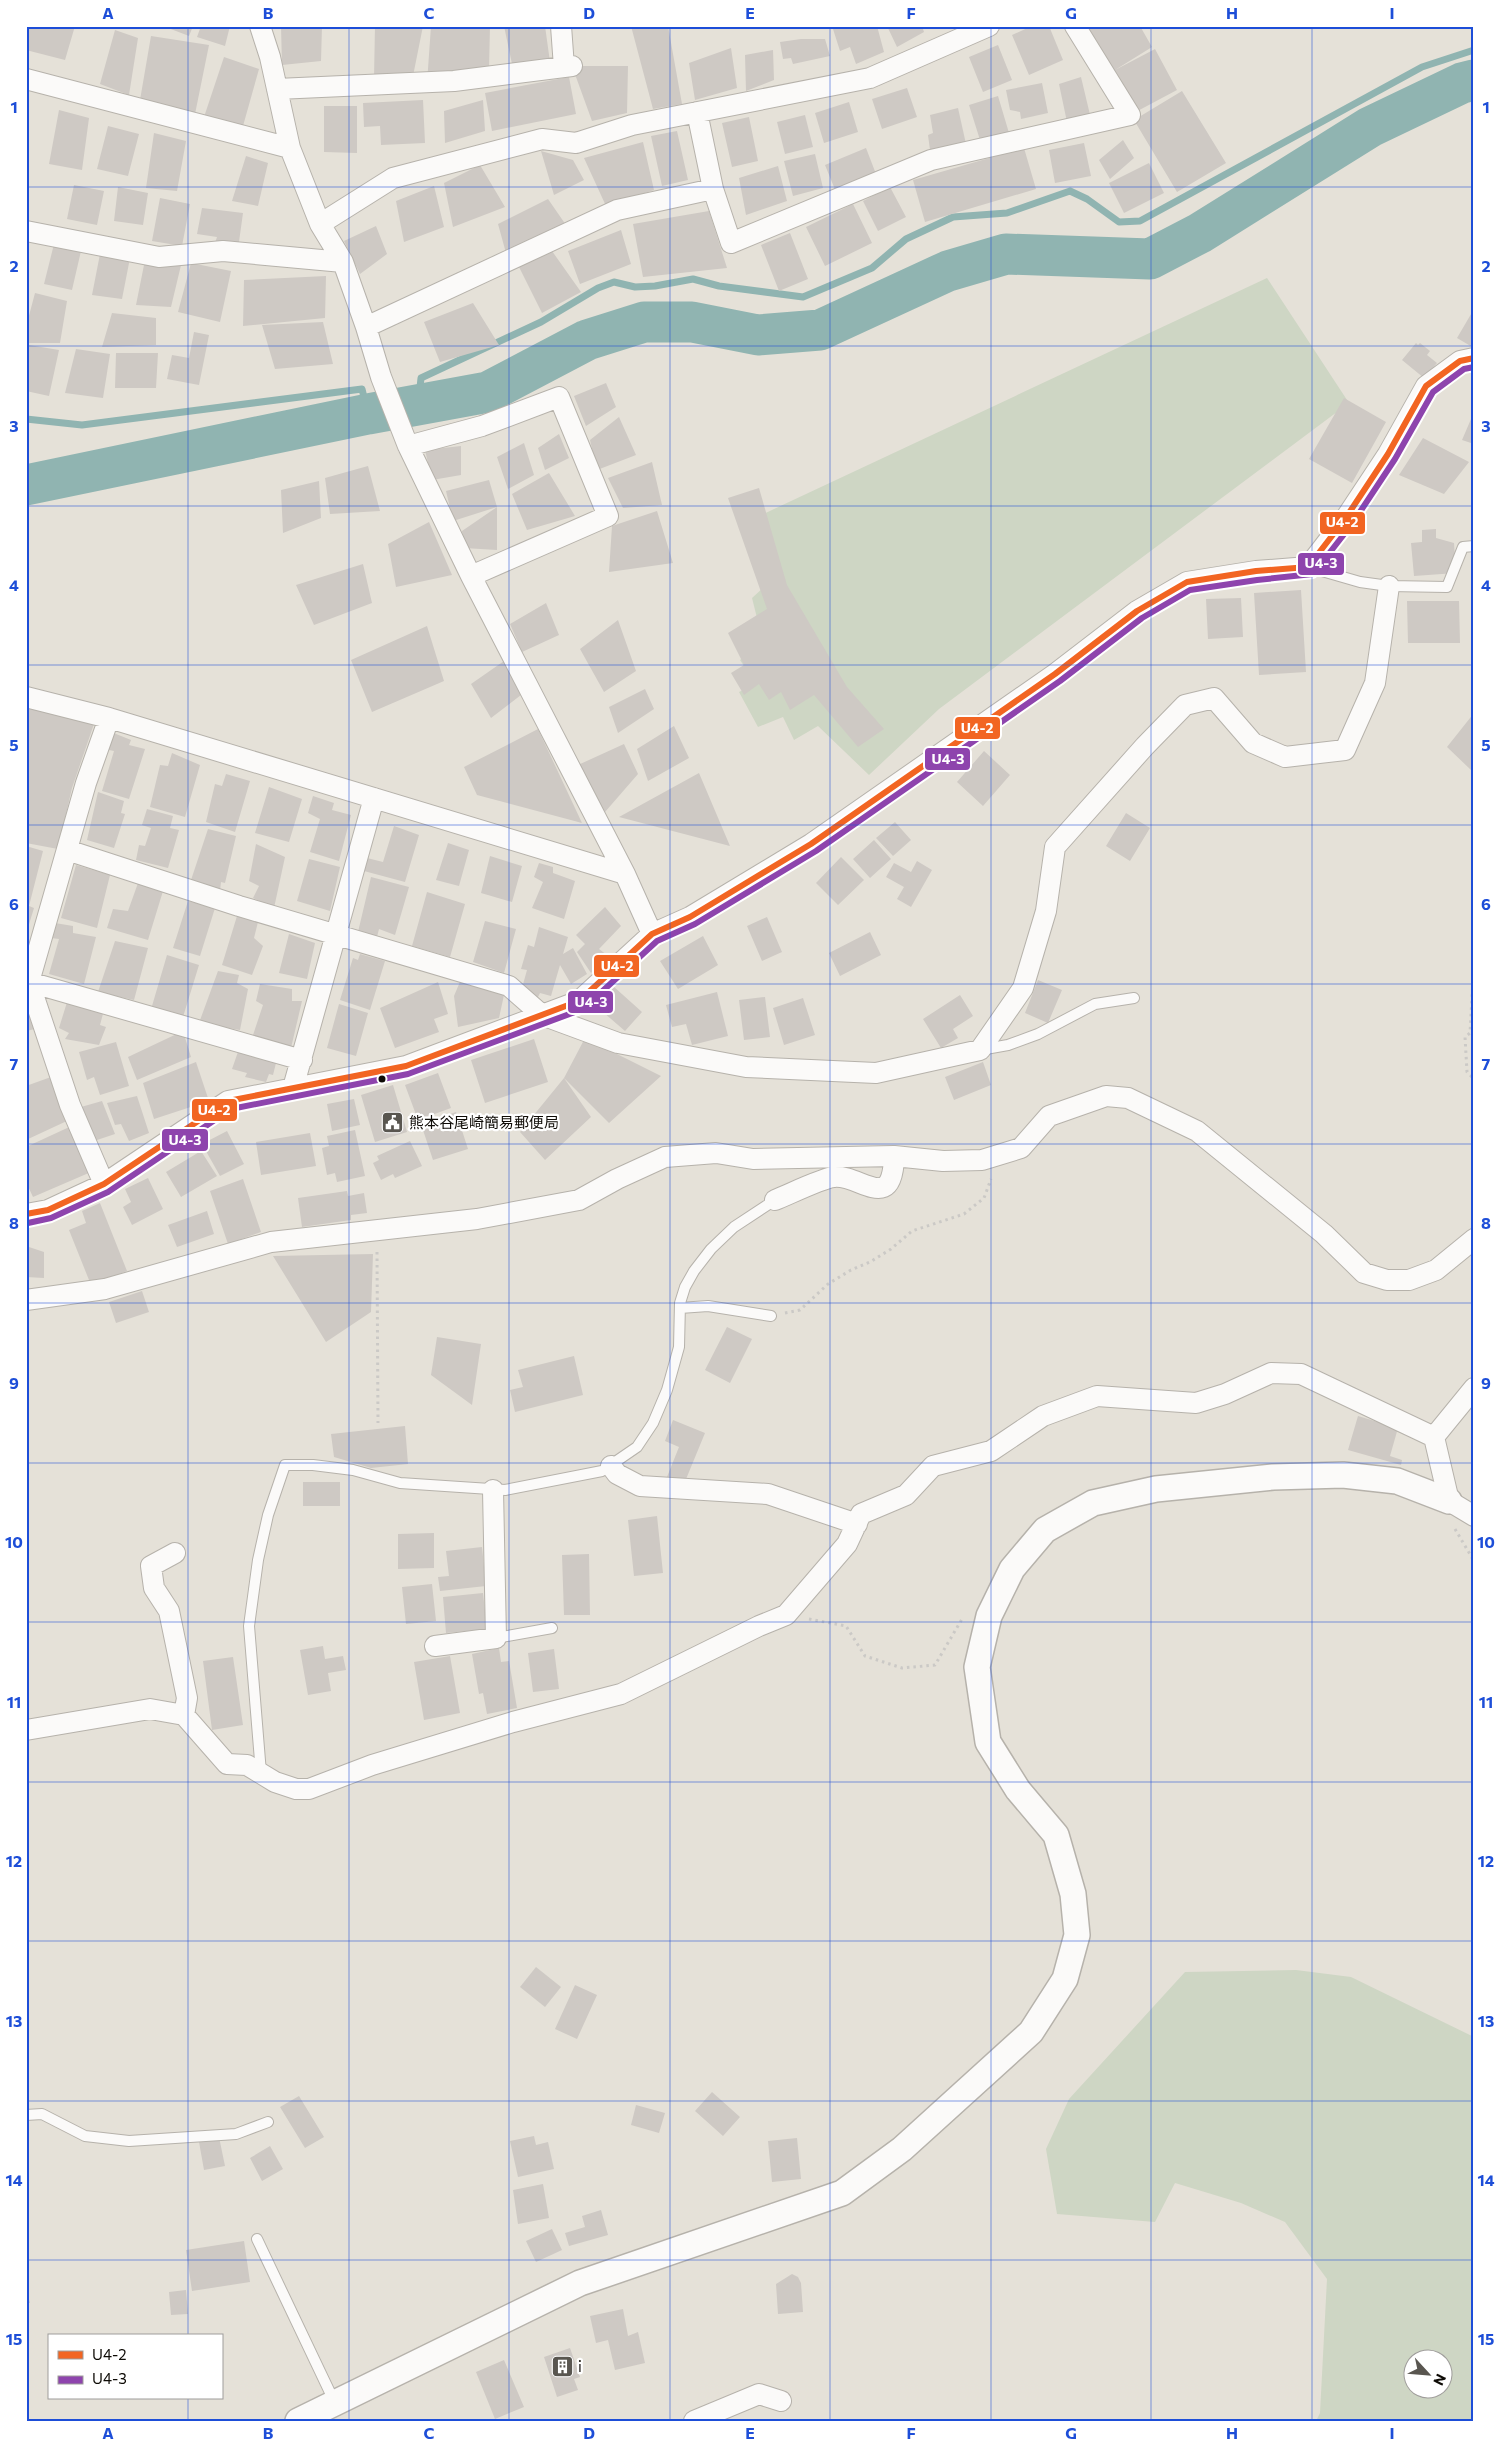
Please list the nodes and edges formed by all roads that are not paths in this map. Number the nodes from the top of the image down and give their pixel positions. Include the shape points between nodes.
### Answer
1 (260, 26) edge
2 (560, 26) edge
3 (989, 26) edge
4 (1075, 26) edge
5 (26, 79) edge
6 (277, 89) junction
7 (697, 112) junction
8 (290, 148) junction
9 (713, 189) junction
10 (320, 224) junction
11 (26, 231) edge
12 (343, 262) junction
13 (366, 327) junction
14 (1474, 358) edge
15 (407, 443) junction
16 (1474, 546) edge
17 (1308, 566) junction
18 (471, 576) junction
19 (1389, 586) junction
20 (26, 697) edge
21 (108, 718) junction
22 (374, 798) junction
23 (67, 850) junction
24 (625, 874) junction
25 (652, 934) junction
26 (336, 935) junction
27 (29, 982) junction
28 (1134, 998) dead end
29 (542, 1014) junction
30 (980, 1050) junction
31 (302, 1060) junction
32 (292, 1088) junction
33 (894, 1156) junction
34 (104, 1184) junction
35 (775, 1200) joint
36 (26, 1214) edge
37 (1474, 1239) edge
38 (26, 1300) edge
39 (680, 1308) junction
40 (771, 1316) road end
41 (1474, 1388) edge
42 (1434, 1437) junction
43 (611, 1466) junction
44 (493, 1490) junction
45 (1448, 1502) junction
46 (1474, 1516) edge
47 (857, 1524) junction
48 (175, 1553) dead end
49 (552, 1628) dead end
50 (496, 1638) junction
51 (435, 1646) dead end
52 (184, 1715) junction
53 (26, 1730) edge
54 (261, 1774) junction
55 (26, 2115) edge
56 (268, 2122) dead end
57 (257, 2239) dead end
58 (781, 2401) dead end
59 (335, 2403) junction
60 (298, 2421) edge
61 (694, 2421) edge

1 - 6 street
2 - 6 street via 568,66 454,81
3 - 7 street via 870,78
4 - 9 street via 1130,115 931,160 731,243
5 - 8 street
6 - 8 street
7 - 9 street
7 - 10 street via 632,125 576,143 542,139 394,178
8 - 10 street
9 - 13 street via 617,210
10 - 12 street
11 - 12 street via 159,257 223,250
12 - 13 street
13 - 15 street via 381,377
14 - 17 street via 1460,361 1426,386 1388,454 1345,519
15 - 18 street
15 - 18 street via 482,426 559,397 608,516
16 - 19 lane via 1464,547 1447,587
17 - 19 lane via 1360,582
17 - 25 street via 1187,582 1137,611 1055,674 811,844 690,917
18 - 24 street
19 - 30 street via 1375,683 1345,750 1285,757 1253,743 1214,698 1185,705 1055,847 1046,911 1023,988
20 - 21 street
21 - 22 street
21 - 23 street
22 - 24 street
22 - 26 street
23 - 26 street
23 - 27 street
24 - 25 street
25 - 29 street via 579,1001
26 - 29 street via 509,986
26 - 31 street
27 - 31 street
27 - 34 street via 70,1105
28 - 30 lane via 1095,1004 1038,1034 1008,1045
29 - 30 street via 618,1043 746,1067 876,1073
29 - 32 street via 406,1066
31 - 32 street
32 - 34 street via 228,1101
33 - 35 street via 894,1174 881,1187 875,1189 834,1177
33 - 37 street via 943,1161 982,1160 1021,1148 1049,1116 1106,1096 1128,1098 1197,1131 1324,1234 1364,1273 1387,1280 1409,1280 1436,1270
33 - 38 street via 753,1159 716,1153 665,1157 616,1178 579,1200 477,1219 271,1242 105,1289
34 - 36 street via 48,1210
35 - 39 lane via 734,1228 711,1249 685,1287
39 - 40 lane via 708,1306
39 - 43 lane via 679,1347 667,1390 653,1423 637,1447
41 - 42 street
42 - 45 street
42 - 47 street via 1301,1374 1270,1373 1225,1394 1196,1403 1097,1396 1043,1416 991,1450 933,1466 906,1495 862,1514
43 - 44 lane via 578,1477
43 - 47 street via 617,1474 640,1486 768,1494
44 - 50 street
44 - 54 lane via 400,1484 353,1470 285,1465 268,1515 249,1626
45 - 46 street
45 - 59 street via 1397,1481 1343,1475 1273,1477 1156,1489 1093,1503 1045,1530 1012,1569 989,1616 977,1667 988,1742 1018,1790 1056,1835 1074,1894 1077,1935 1065,1979 1031,2032 902,2149 842,2193 580,2283
47 - 54 street via 847,1544 786,1615 621,1694 372,1765 309,1789 296,1789
48 - 52 street via 151,1566 154,1588 169,1611 186,1698
49 - 50 lane
50 - 51 street
52 - 53 street via 150,1709
52 - 54 street via 227,1764 247,1765
55 - 56 lane via 42,2114 85,2136 129,2141 236,2134
57 - 59 lane
58 - 61 street via 759,2394
59 - 60 street

